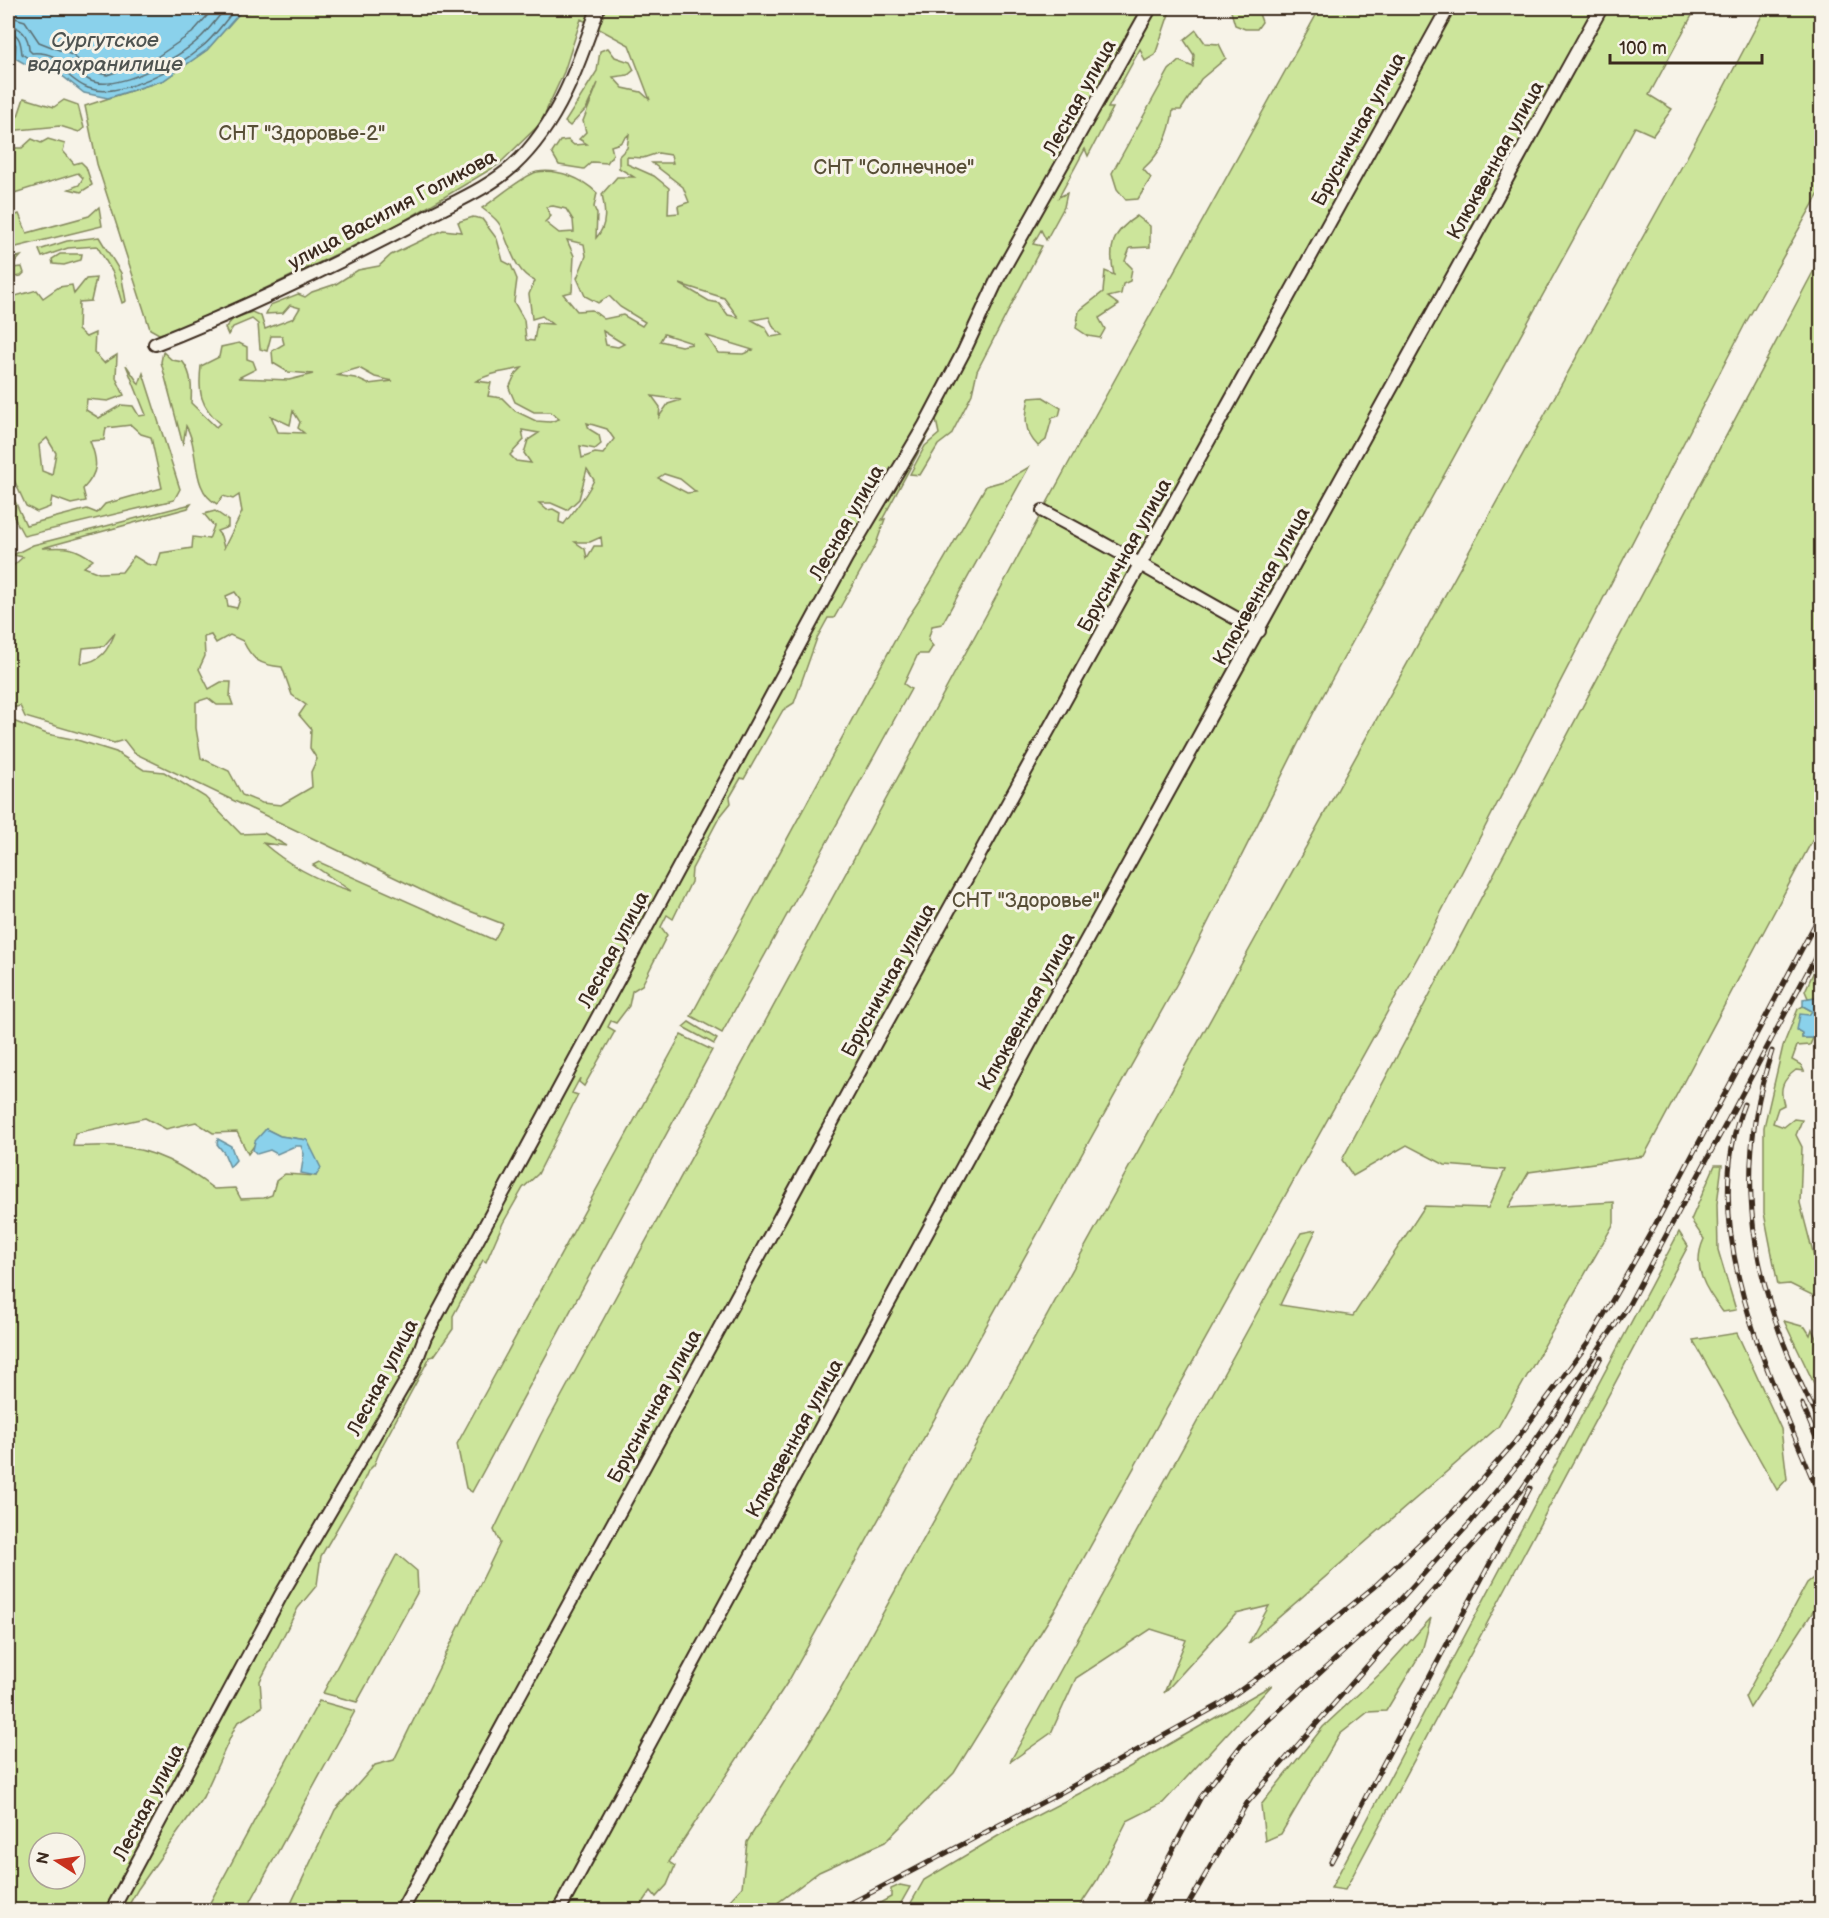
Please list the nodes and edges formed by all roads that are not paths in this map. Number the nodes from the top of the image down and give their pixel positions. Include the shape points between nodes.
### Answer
1 (598, 8) edge
2 (1150, 8) edge
3 (1448, 8) edge
4 (1601, 8) edge
5 (154, 344) dead end
6 (1043, 512) dead end
7 (1141, 566) junction
8 (1258, 631) junction
9 (112, 1911) edge
10 (402, 1911) edge
11 (559, 1911) edge

1 - 5 street, улица Василия Голикова via 576,70 550,119 513,166 490,183 344,261
2 - 9 street, Лесная улица via 998,278 925,425 835,579 437,1316 413,1369 281,1595
3 - 7 street, Брусничная улица
4 - 8 street, Клюквенная улица
6 - 7 street
7 - 8 street
7 - 10 street, Брусничная улица via 879,1036
8 - 11 street, Клюквенная улица

